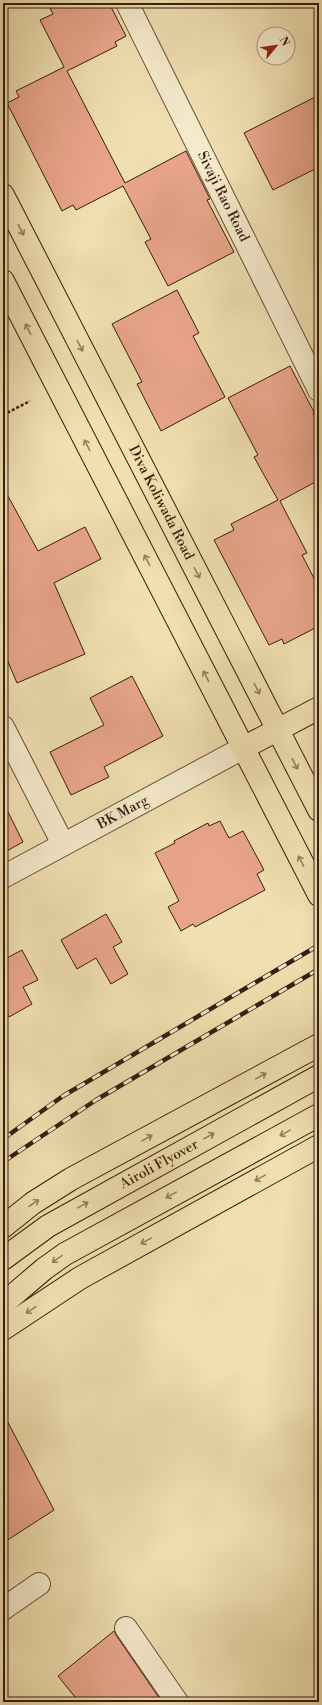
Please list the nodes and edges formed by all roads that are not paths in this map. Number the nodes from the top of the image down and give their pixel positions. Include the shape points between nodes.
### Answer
1 (127, 3) edge
2 (3, 195) edge
3 (3, 281) edge
4 (319, 390) edge
5 (319, 708) edge
6 (3, 727) edge
7 (278, 730) junction
8 (243, 748) junction
9 (319, 810) edge
10 (63, 844) junction
11 (3, 877) edge
12 (319, 895) edge
13 (319, 1045) edge
14 (319, 1076) edge
15 (319, 1115) edge
16 (319, 1146) edge
17 (3, 1227) edge
18 (3, 1259) edge
19 (3, 1304) edge
20 (3, 1329) edge
21 (39, 1584) dead end
22 (3, 1609) edge
23 (126, 1628) dead end
24 (177, 1702) edge

1 - 4 street, Sivaji Rao Road
2 -> 7 main road, Diva Koliwada Road
8 -> 3 main road
5 - 7 main road
6 - 10 street
7 - 8 main road
7 -> 9 main road, Diva Koliwada Road
8 - 10 street, BK Marg
12 -> 8 main road
10 - 11 street, BK Marg
17 -> 13 main road via 33,1203 71,1179
18 -> 14 main road, Airoli Flyover via 48,1226 85,1204
15 -> 19 main road via 65,1254 44,1268
16 -> 20 main road via 115,1257
21 - 22 street
23 - 24 street

